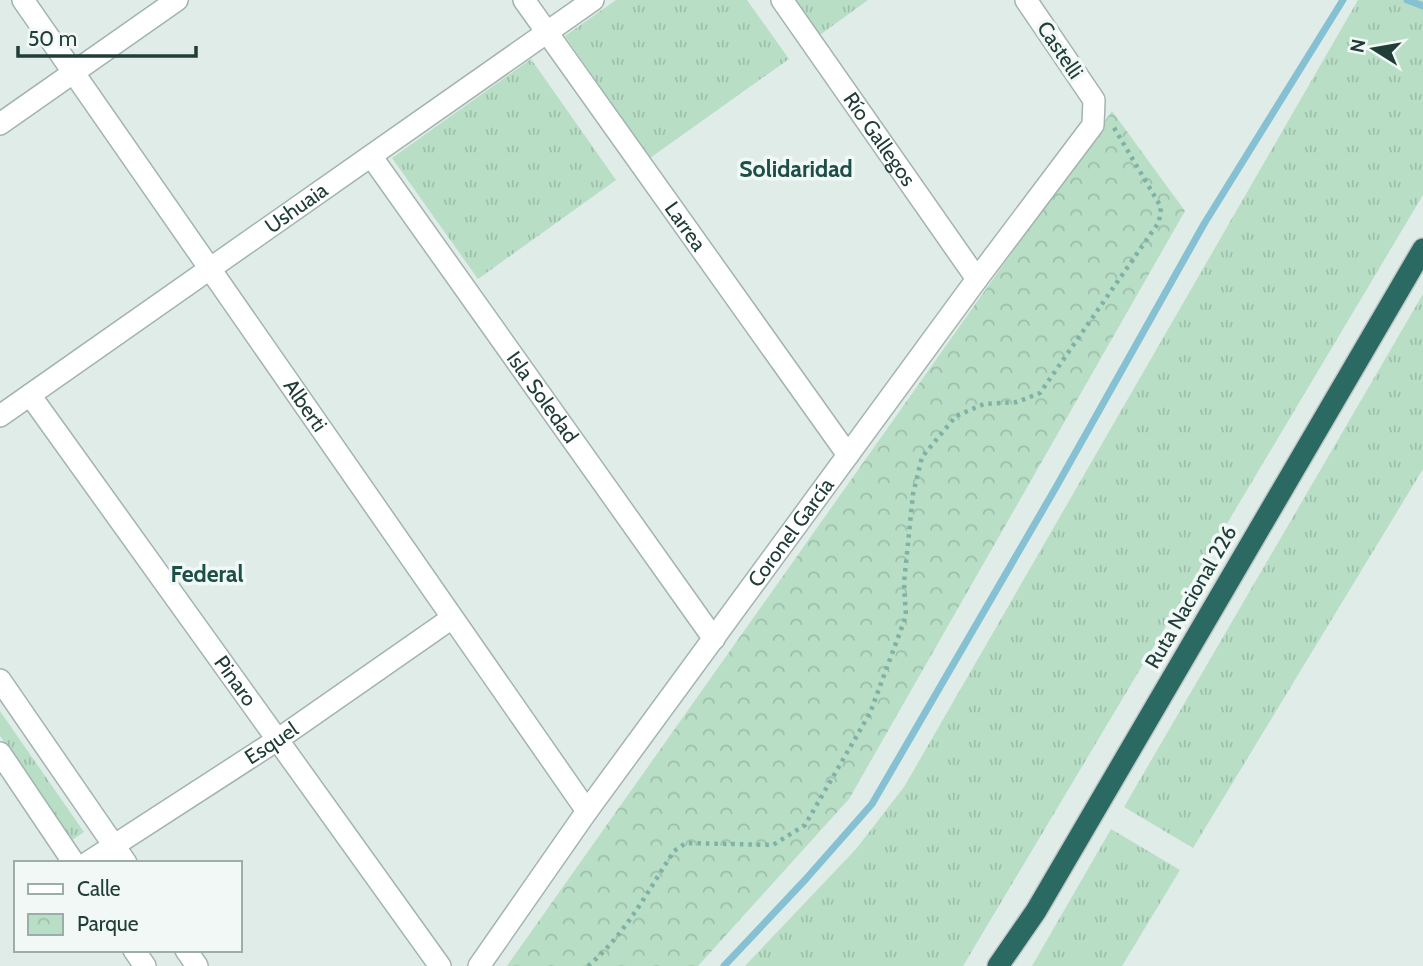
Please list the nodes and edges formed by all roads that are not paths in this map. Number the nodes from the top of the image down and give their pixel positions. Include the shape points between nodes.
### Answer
1 (23, 0) edge
2 (177, 0) edge
3 (524, 0) edge
4 (593, 0) edge
5 (782, 0) edge
6 (1026, 0) edge
7 (546, 33) junction
8 (72, 72) junction
9 (1094, 100) joint
10 (0, 124) edge
11 (371, 156) junction
12 (1423, 249) edge
13 (210, 269) junction
14 (976, 279) junction
15 (30, 396) junction
16 (0, 416) edge
17 (848, 455) junction
18 (453, 618) junction
19 (714, 639) junction
20 (0, 680) edge
21 (277, 740) junction
22 (0, 753) edge
23 (587, 811) junction
24 (120, 854) edge
25 (73, 861) edge
26 (94, 861) edge
27 (440, 966) edge
28 (479, 966) edge
29 (998, 966) edge

1 - 8 street, Alberti
2 - 8 street
3 - 7 street, Larrea
4 - 7 street, Ushuaia
5 - 14 street, Río Gallegos
6 - 9 street, Castelli
7 - 11 street, Ushuaia
7 - 17 street, Larrea
8 - 10 street
8 - 13 street, Alberti
9 - 14 street, Coronel García via 1093,124
11 - 13 street, Ushuaia
11 - 19 street, Isla Soledad
12 - 29 highway, Ruta Nacional 226 via 1036,911
13 - 15 street, Ushuaia
13 - 18 street, Alberti
14 - 17 street, Coronel García
15 - 16 street, Ushuaia
15 - 21 street, Pinaro
17 - 19 street, Coronel García
18 - 21 street, Esquel
18 - 23 street, Alberti
19 - 23 street, Coronel García
20 - 24 street
21 - 24 street, Esquel
21 - 27 street, Pinaro
22 - 25 street
23 - 28 street, Coronel García
24 - 26 street, Esquel

